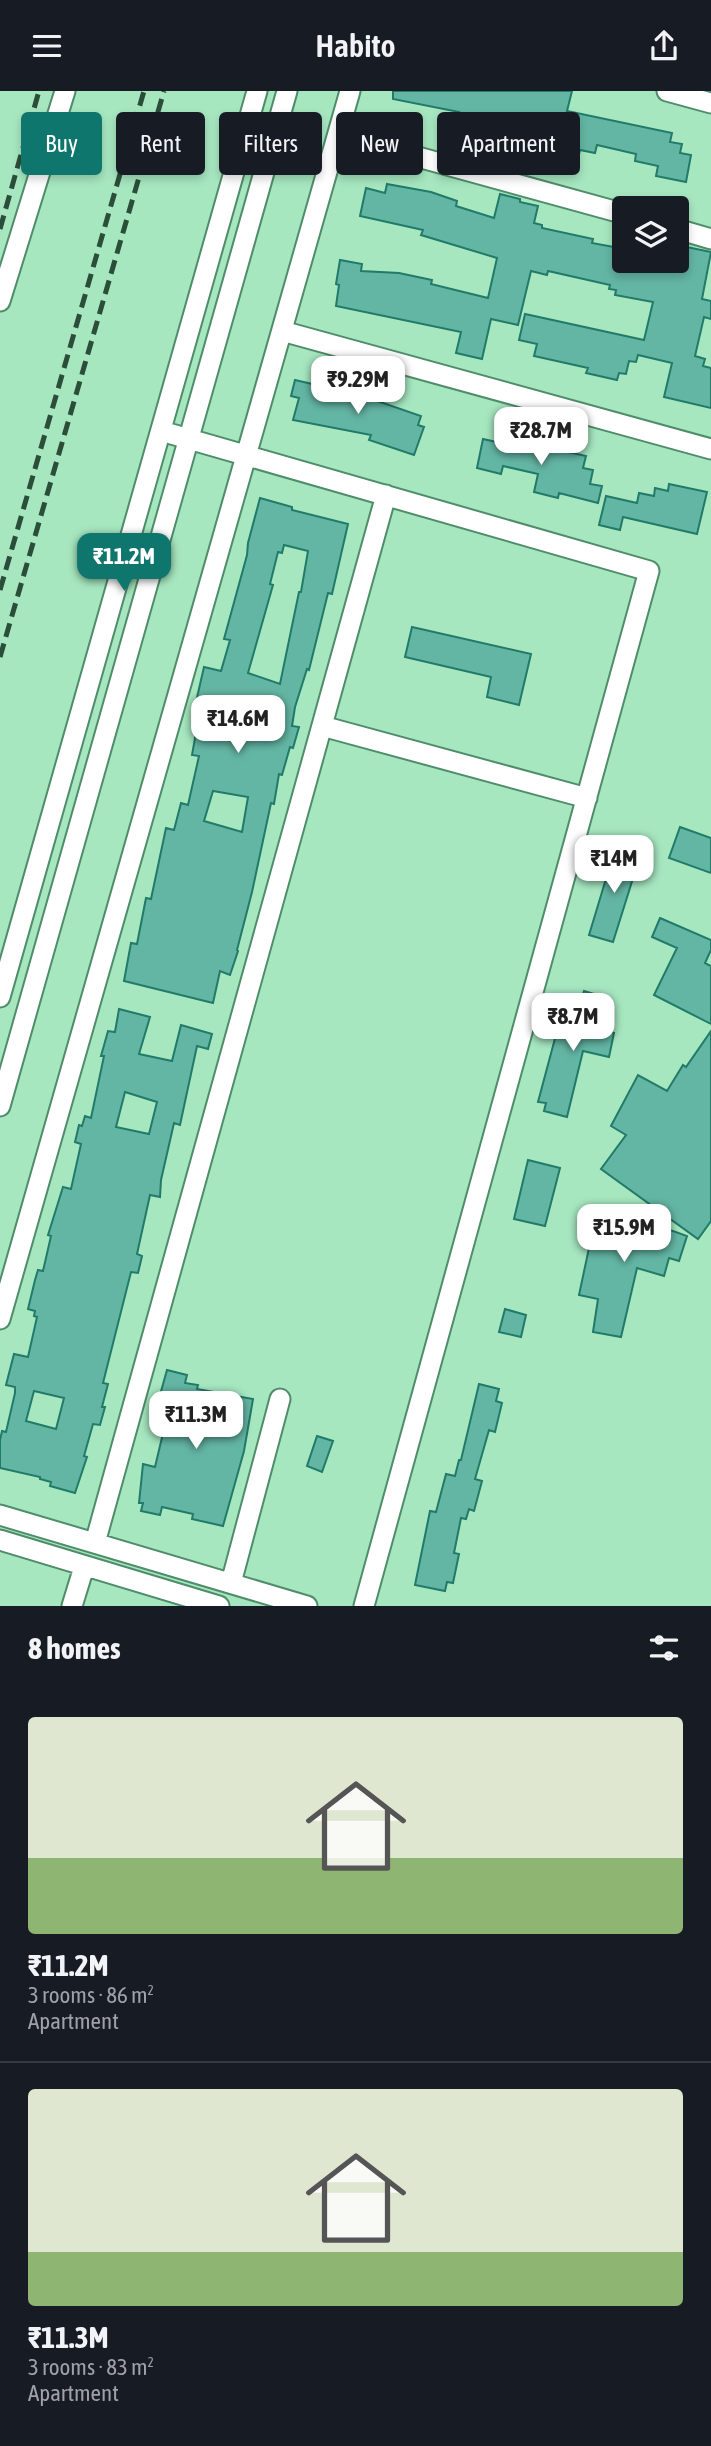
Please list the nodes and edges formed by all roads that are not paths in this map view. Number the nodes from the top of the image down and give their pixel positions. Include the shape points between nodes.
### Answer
1 (65, 91) edge
2 (257, 91) edge
3 (287, 91) edge
4 (350, 91) edge
5 (667, 91) edge
6 (711, 103) edge
7 (344, 112) edge
8 (336, 142) edge
9 (423, 159) edge
10 (612, 211) edge
11 (689, 233) edge
12 (711, 239) edge
13 (0, 301) edge
14 (282, 331) junction
15 (161, 431) junction
16 (189, 439) junction
17 (711, 449) edge
18 (246, 455) junction
19 (386, 495) junction
20 (322, 726) junction
21 (587, 798) junction
22 (0, 997) edge
23 (0, 1106) edge
24 (0, 1319) edge
25 (280, 1399) dead end
26 (0, 1515) edge
27 (0, 1541) edge
28 (95, 1543) junction
29 (84, 1567) junction
30 (231, 1583) junction
31 (72, 1606) edge
32 (219, 1606) edge
33 (307, 1606) edge
34 (365, 1606) edge

1 - 13 street
2 - 15 street
3 - 16 street
4 - 7 street
5 - 6 street
8 - 14 street
9 - 10 street
11 - 12 street
14 - 17 street
14 - 18 street
15 - 16 street
15 - 22 street
16 - 18 street
16 - 23 street
18 - 19 street
18 - 24 street
19 - 20 street
19 - 21 street via 649,571
20 - 21 street
20 - 28 street
21 - 34 street
25 - 30 street
26 - 28 street
27 - 29 street
28 - 30 street
29 - 31 street
29 - 32 street
30 - 33 street

